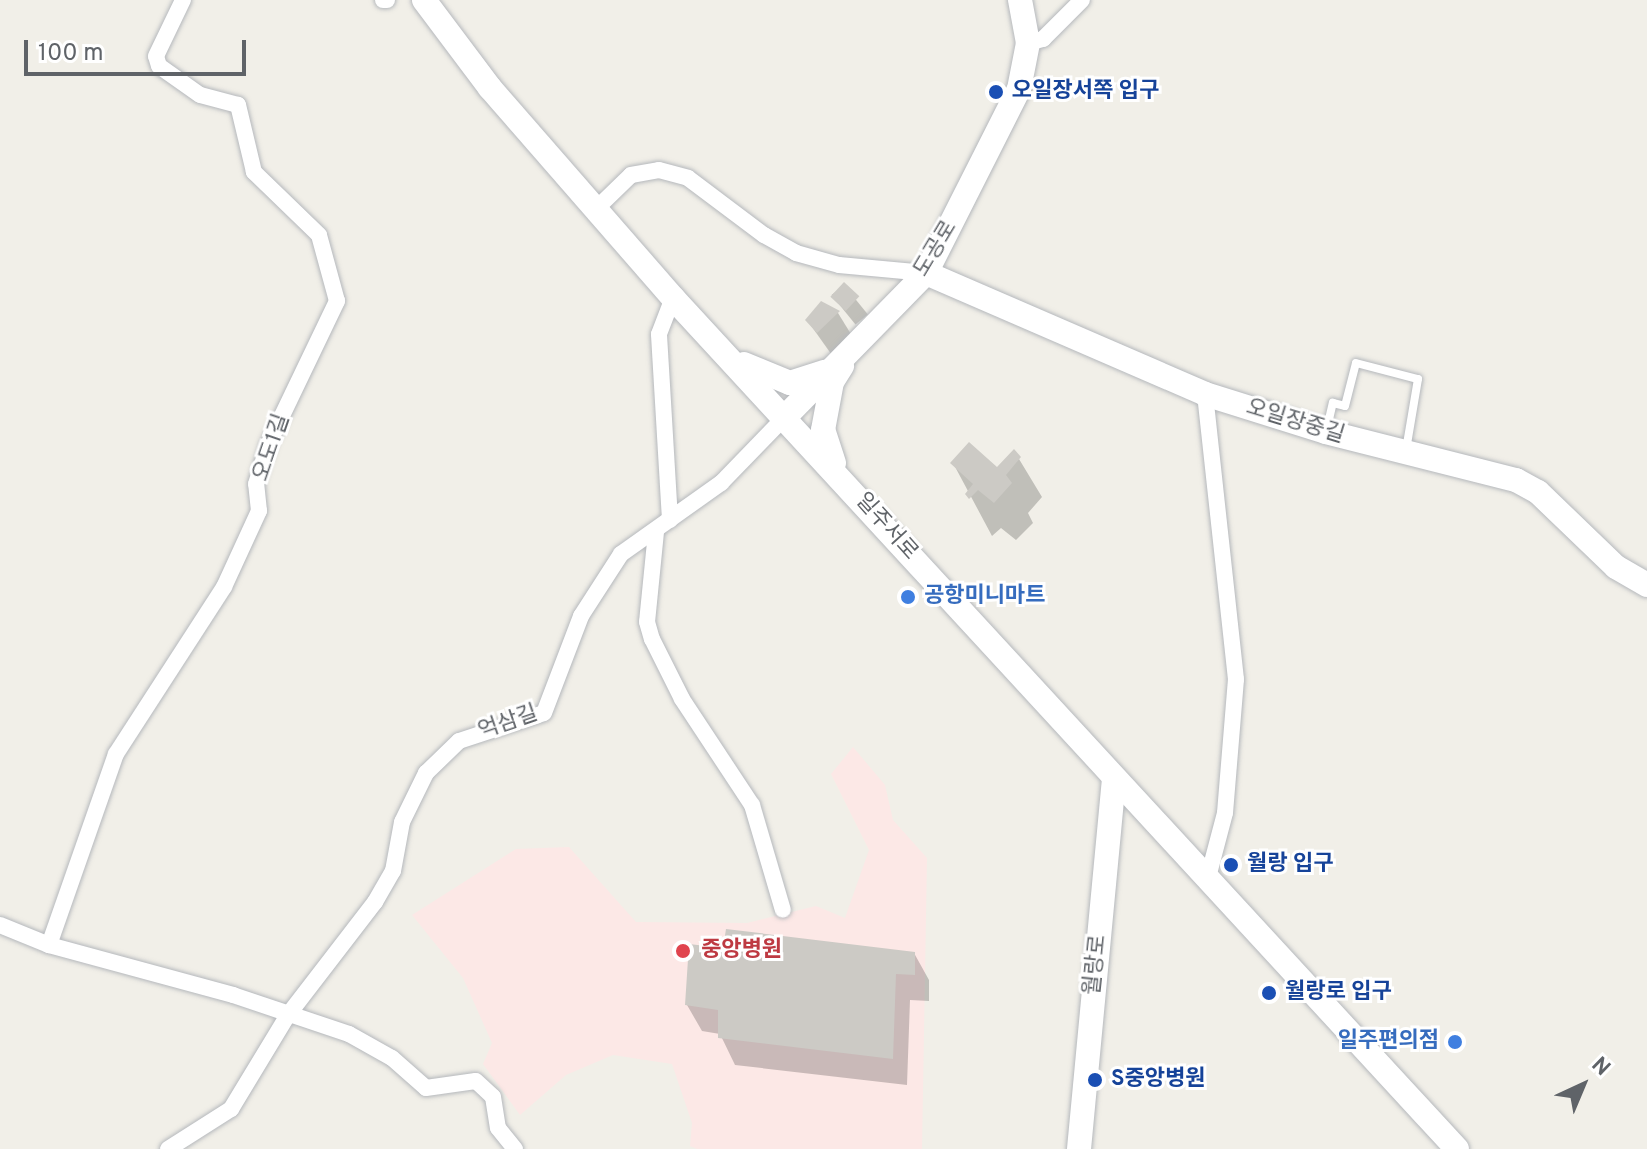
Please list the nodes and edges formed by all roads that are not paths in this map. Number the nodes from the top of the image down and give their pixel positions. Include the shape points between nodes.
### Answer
1 (183, 0) edge
2 (424, 0) edge
3 (1020, 0) edge
4 (1082, 0) edge
5 (1036, 41) junction
6 (597, 208) junction
7 (926, 273) junction
8 (673, 298) junction
9 (713, 342) junction
10 (853, 346) junction
11 (1205, 394) junction
12 (785, 417) junction
13 (1326, 432) junction
14 (1406, 452) junction
15 (854, 491) junction
16 (670, 520) junction
17 (656, 532) junction
18 (1647, 585) edge
19 (1114, 781) junction
20 (1207, 881) junction
21 (783, 910) dead end
22 (0, 925) edge
23 (49, 945) junction
24 (288, 1015) junction
25 (168, 1149) edge
26 (515, 1149) edge
27 (1079, 1149) edge
28 (1457, 1149) edge

1 - 23 street, 오도1길 via 156,56 159,66 200,95 238,105 254,172 319,235 337,301 268,445 256,484 259,511 224,587 116,754
2 - 6 main road, 일주서로 via 490,88
3 - 5 main road, 도공로
4 - 5 street
5 - 7 main road, 도공로 via 992,148
6 - 7 street via 631,175 659,170 688,178 796,253 839,265
6 - 8 main road, 일주서로
7 - 10 main road, 도공로
7 - 11 main road, 오일장중길
8 - 9 main road, 일주서로
8 - 16 street via 659,334
9 - 10 main road via 747,366 790,383 822,373
9 - 12 main road, 일주서로
10 - 12 main road, 도공로
10 - 15 main road via 832,382 823,430 836,468
11 - 13 main road, 오일장중길
11 - 20 street via 1236,679 1225,813
12 - 15 main road, 일주서로
12 - 16 street, 억삼길 via 721,483
13 - 14 main road, 오일장중길
13 - 14 lane via 1333,403 1345,406 1356,363 1393,372 1418,379
14 - 18 main road, 오일장중길 via 1527,486 1616,567
15 - 19 main road, 일주서로
16 - 17 street, 억삼길
17 - 21 street via 647,622 652,639 682,699 752,805
17 - 24 street, 억삼길 via 621,554 605,575 581,616 544,713 459,741 426,773 402,822 385,885
19 - 20 main road, 일주서로
19 - 27 main road, 월랑로
20 - 28 main road, 일주서로
22 - 23 street
23 - 24 street
24 - 25 street, 억삼길 via 231,1109
24 - 26 street via 349,1034 392,1058 426,1088 435,1091 464,1079 487,1087 504,1141

